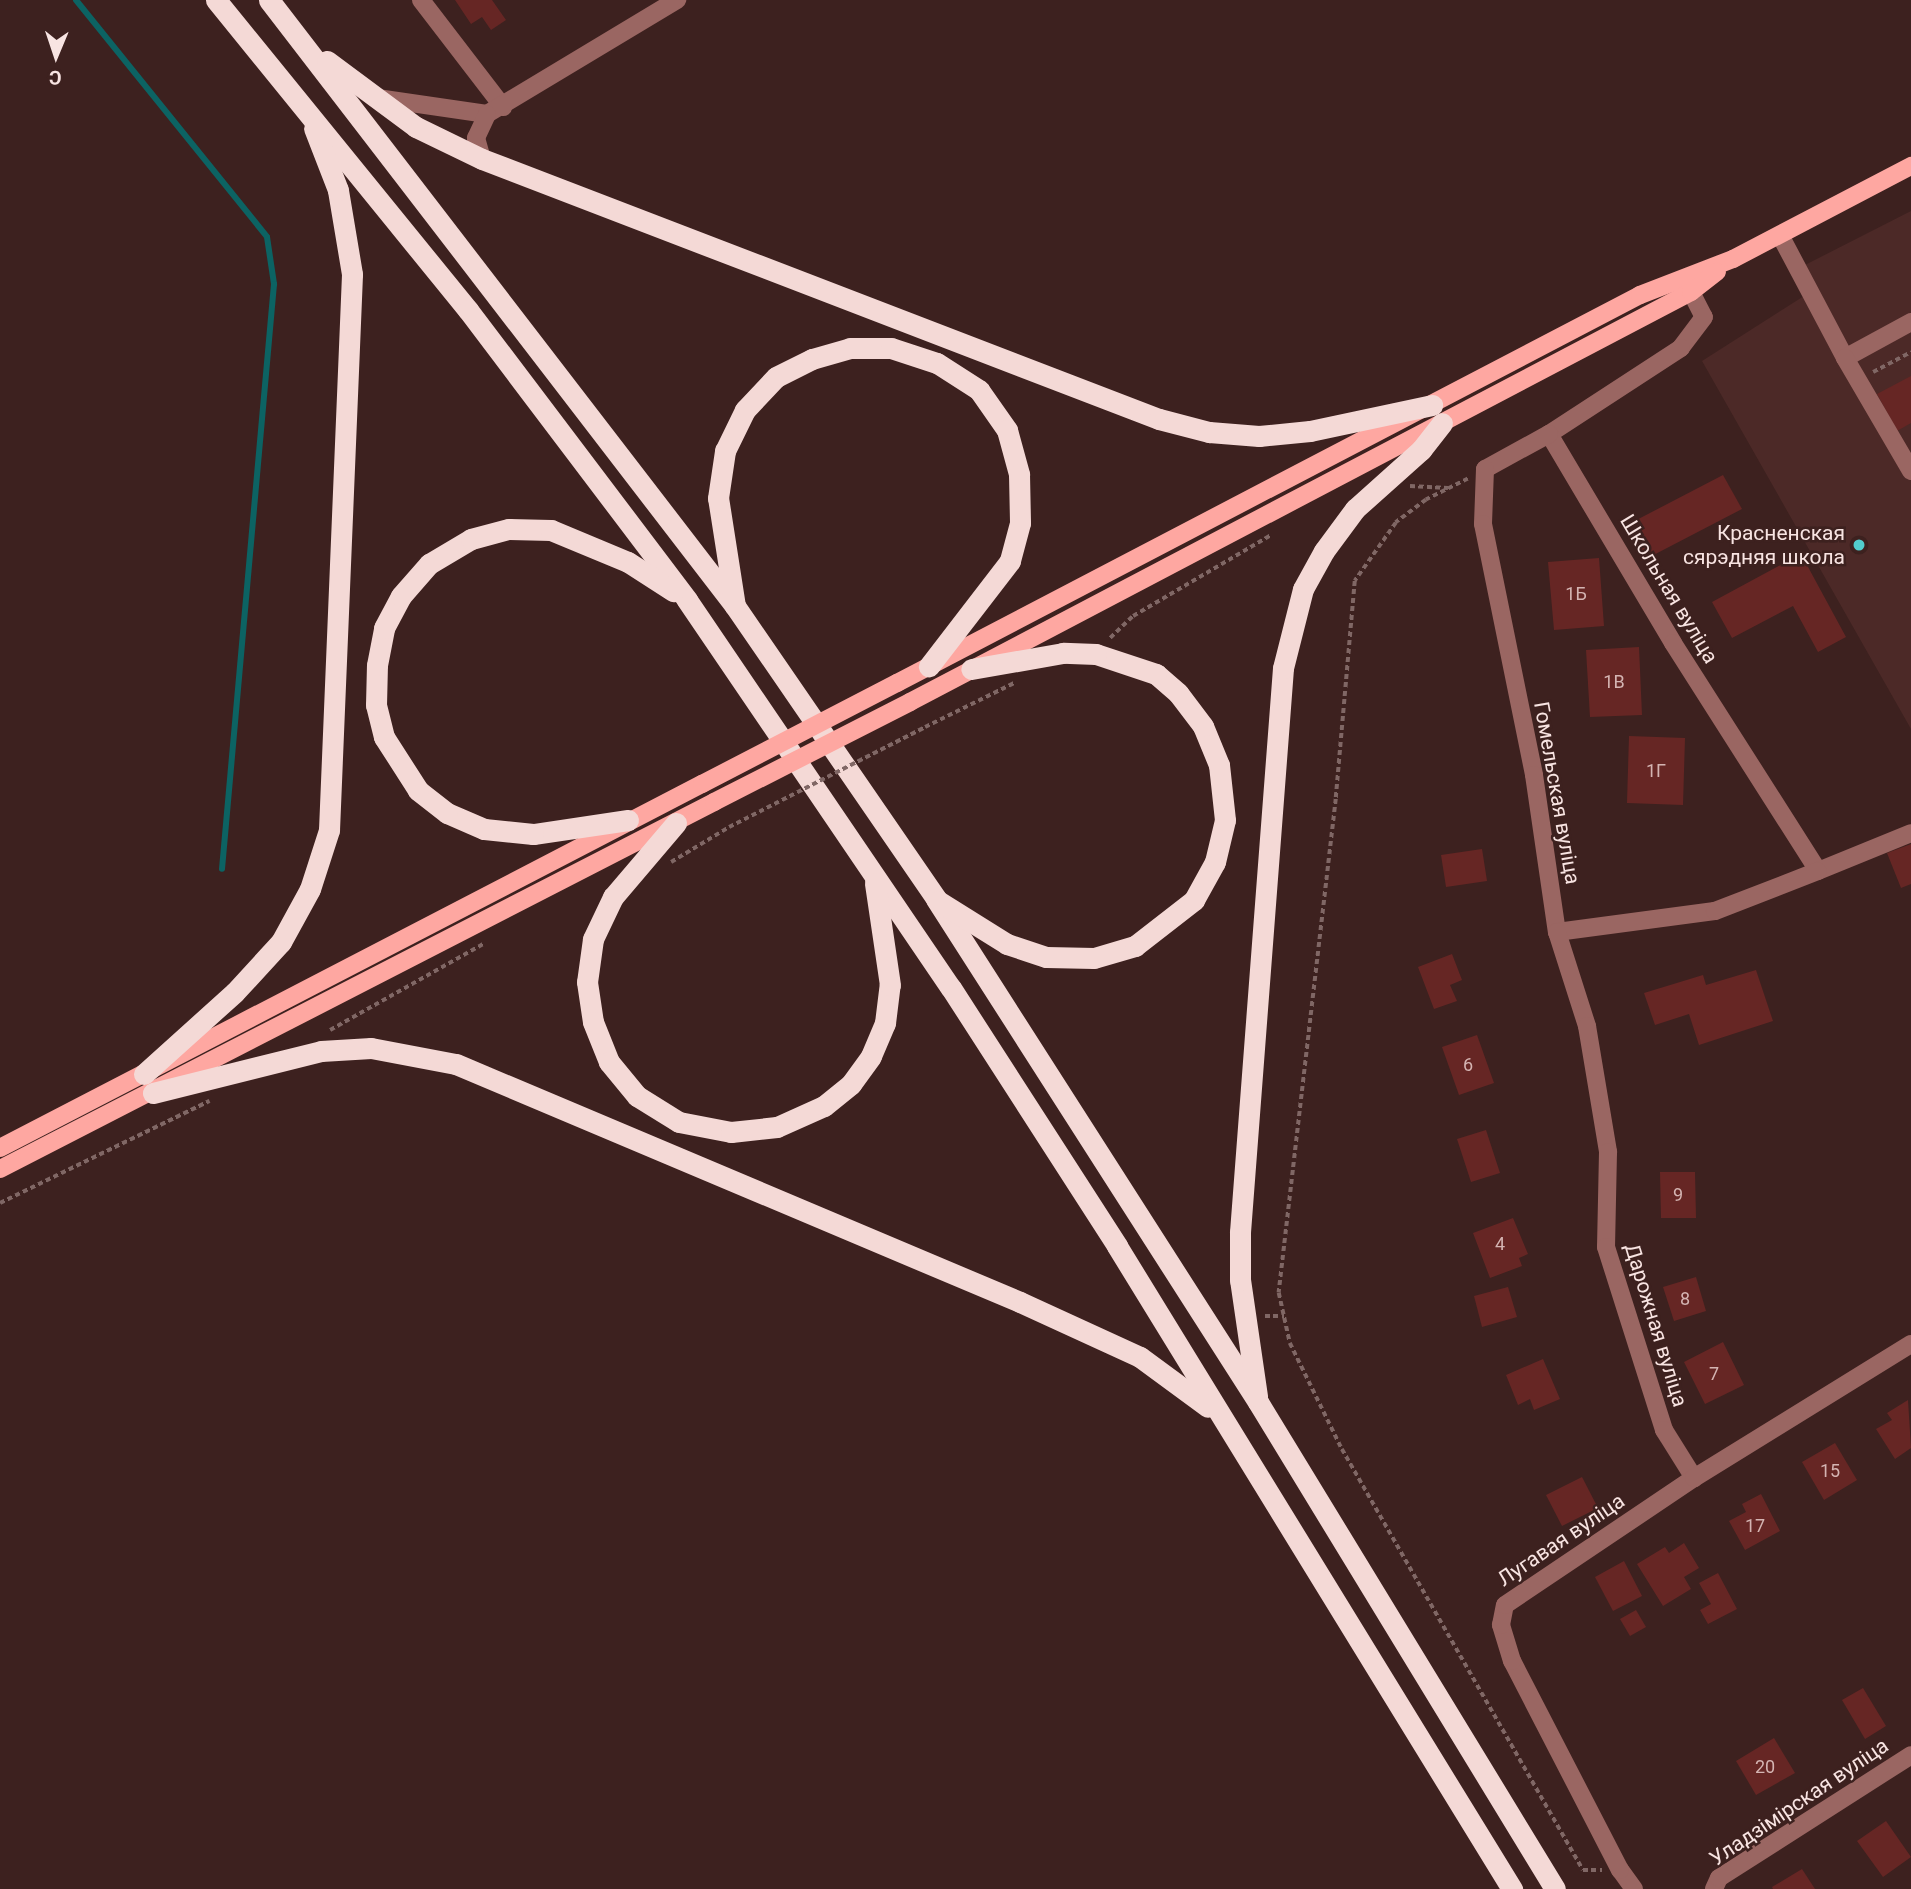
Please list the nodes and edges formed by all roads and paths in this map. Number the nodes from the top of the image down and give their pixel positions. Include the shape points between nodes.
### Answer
1 (216, 0) edge
2 (269, 0) edge
3 (421, 0) edge
4 (677, 0) edge
5 (309, 48) junction
6 (373, 97) junction
7 (307, 110) junction
8 (495, 110) junction
9 (482, 159) junction
10 (1911, 166) edge
11 (1780, 235) junction
12 (1733, 259) junction
13 (1691, 292) junction
14 (1911, 322) edge
15 (1911, 352) edge
16 (1845, 358) junction
17 (1857, 380) junction
18 (1437, 414) junction
19 (1549, 434) junction
20 (1485, 469) junction
21 (1911, 471) edge
22 (1406, 486) dead end
23 (1452, 488) junction
24 (1276, 533) dead end
25 (687, 600) junction
26 (735, 606) junction
27 (1104, 644) dead end
28 (929, 666) junction
29 (971, 669) junction
30 (1024, 678) dead end
31 (628, 820) junction
32 (676, 823) junction
33 (1911, 833) edge
34 (665, 866) dead end
35 (872, 870) junction
36 (1818, 871) junction
37 (936, 899) junction
38 (1557, 932) junction
39 (489, 941) dead end
40 (321, 1036) dead end
41 (148, 1083) junction
42 (215, 1098) dead end
43 (0, 1148) edge
44 (0, 1169) edge
45 (0, 1203) edge
46 (1911, 1344) edge
47 (1258, 1402) junction
48 (1223, 1420) junction
49 (1694, 1478) junction
50 (1911, 1755) edge
51 (1583, 1870) dead end
52 (1512, 1889) edge
53 (1555, 1889) edge
54 (1634, 1889) edge
55 (1714, 1889) edge

1 - 7 highway
2 - 5 highway
3 - 8 street
4 - 8 street via 535,81
5 - 6 highway
5 - 26 highway via 576,405
6 - 8 street
6 - 9 highway via 416,127
7 - 25 highway via 468,310
7 - 41 highway via 338,190 352,274 329,830 310,889 281,942
8 - 9 street via 476,138
9 - 18 highway via 1159,419 1209,432 1259,436
10 - 11 main road
11 - 12 main road
11 - 16 street
12 - 13 main road
12 - 18 main road via 1640,295
13 - 18 main road
13 - 19 street via 1704,317 1681,348
14 - 16 street
15 - 17 path
16 - 17 street
17 - 21 street
18 - 28 main road
18 - 29 main road
18 - 47 highway via 1421,450 1354,509 1324,551 1303,589 1283,668 1240,1233 1240,1280
19 - 20 street
19 - 36 street, Школьная вуліца via 1673,643
20 - 23 path
20 - 38 street, Гомельская вуліца via 1483,524 1534,775
22 - 23 path
23 - 51 path via 1426,500 1396,523 1355,581 1331,841 1279,1293 1290,1343 1311,1390
24 - 27 path via 1133,616
25 - 31 highway via 628,562 551,530 509,528 471,539 429,564 401,596 384,628 376,705 384,737 418,790 447,813 484,829 533,834
25 - 35 highway
26 - 28 highway via 718,498 725,451 745,410 776,377 812,359 850,348 891,348 937,363 979,390 1007,430 1019,474 1020,523 1010,561
26 - 37 highway
28 - 31 main road, bridge
29 - 32 main road, bridge
29 - 37 highway via 1063,653 1096,654 1156,674 1178,692 1203,726 1219,765 1225,820 1215,862 1194,900 1135,946 1094,958 1046,957 1007,944
30 - 34 path, bridge via 729,827
31 - 41 main road
32 - 35 highway via 612,897 593,939 587,982 593,1022 609,1062 638,1096 679,1122 731,1132 777,1127 824,1106 851,1084 872,1056 885,1023 890,985 885,928
32 - 41 main road
33 - 36 street
35 - 48 highway via 1118,1246
36 - 38 street via 1715,911
37 - 47 highway
38 - 49 street, Дарожная вуліца via 1587,1026 1608,1152 1606,1248 1664,1430
39 - 40 path
41 - 43 main road
41 - 44 main road
41 - 48 highway via 321,1051 372,1048 456,1065 1140,1357
42 - 45 path
46 - 49 street, Лугавая вуліца
47 - 53 highway
48 - 52 highway
49 - 54 street, Лугавая вуліца via 1505,1605 1501,1625 1513,1661
50 - 55 street, Уладзімірская вуліца via 1719,1878

